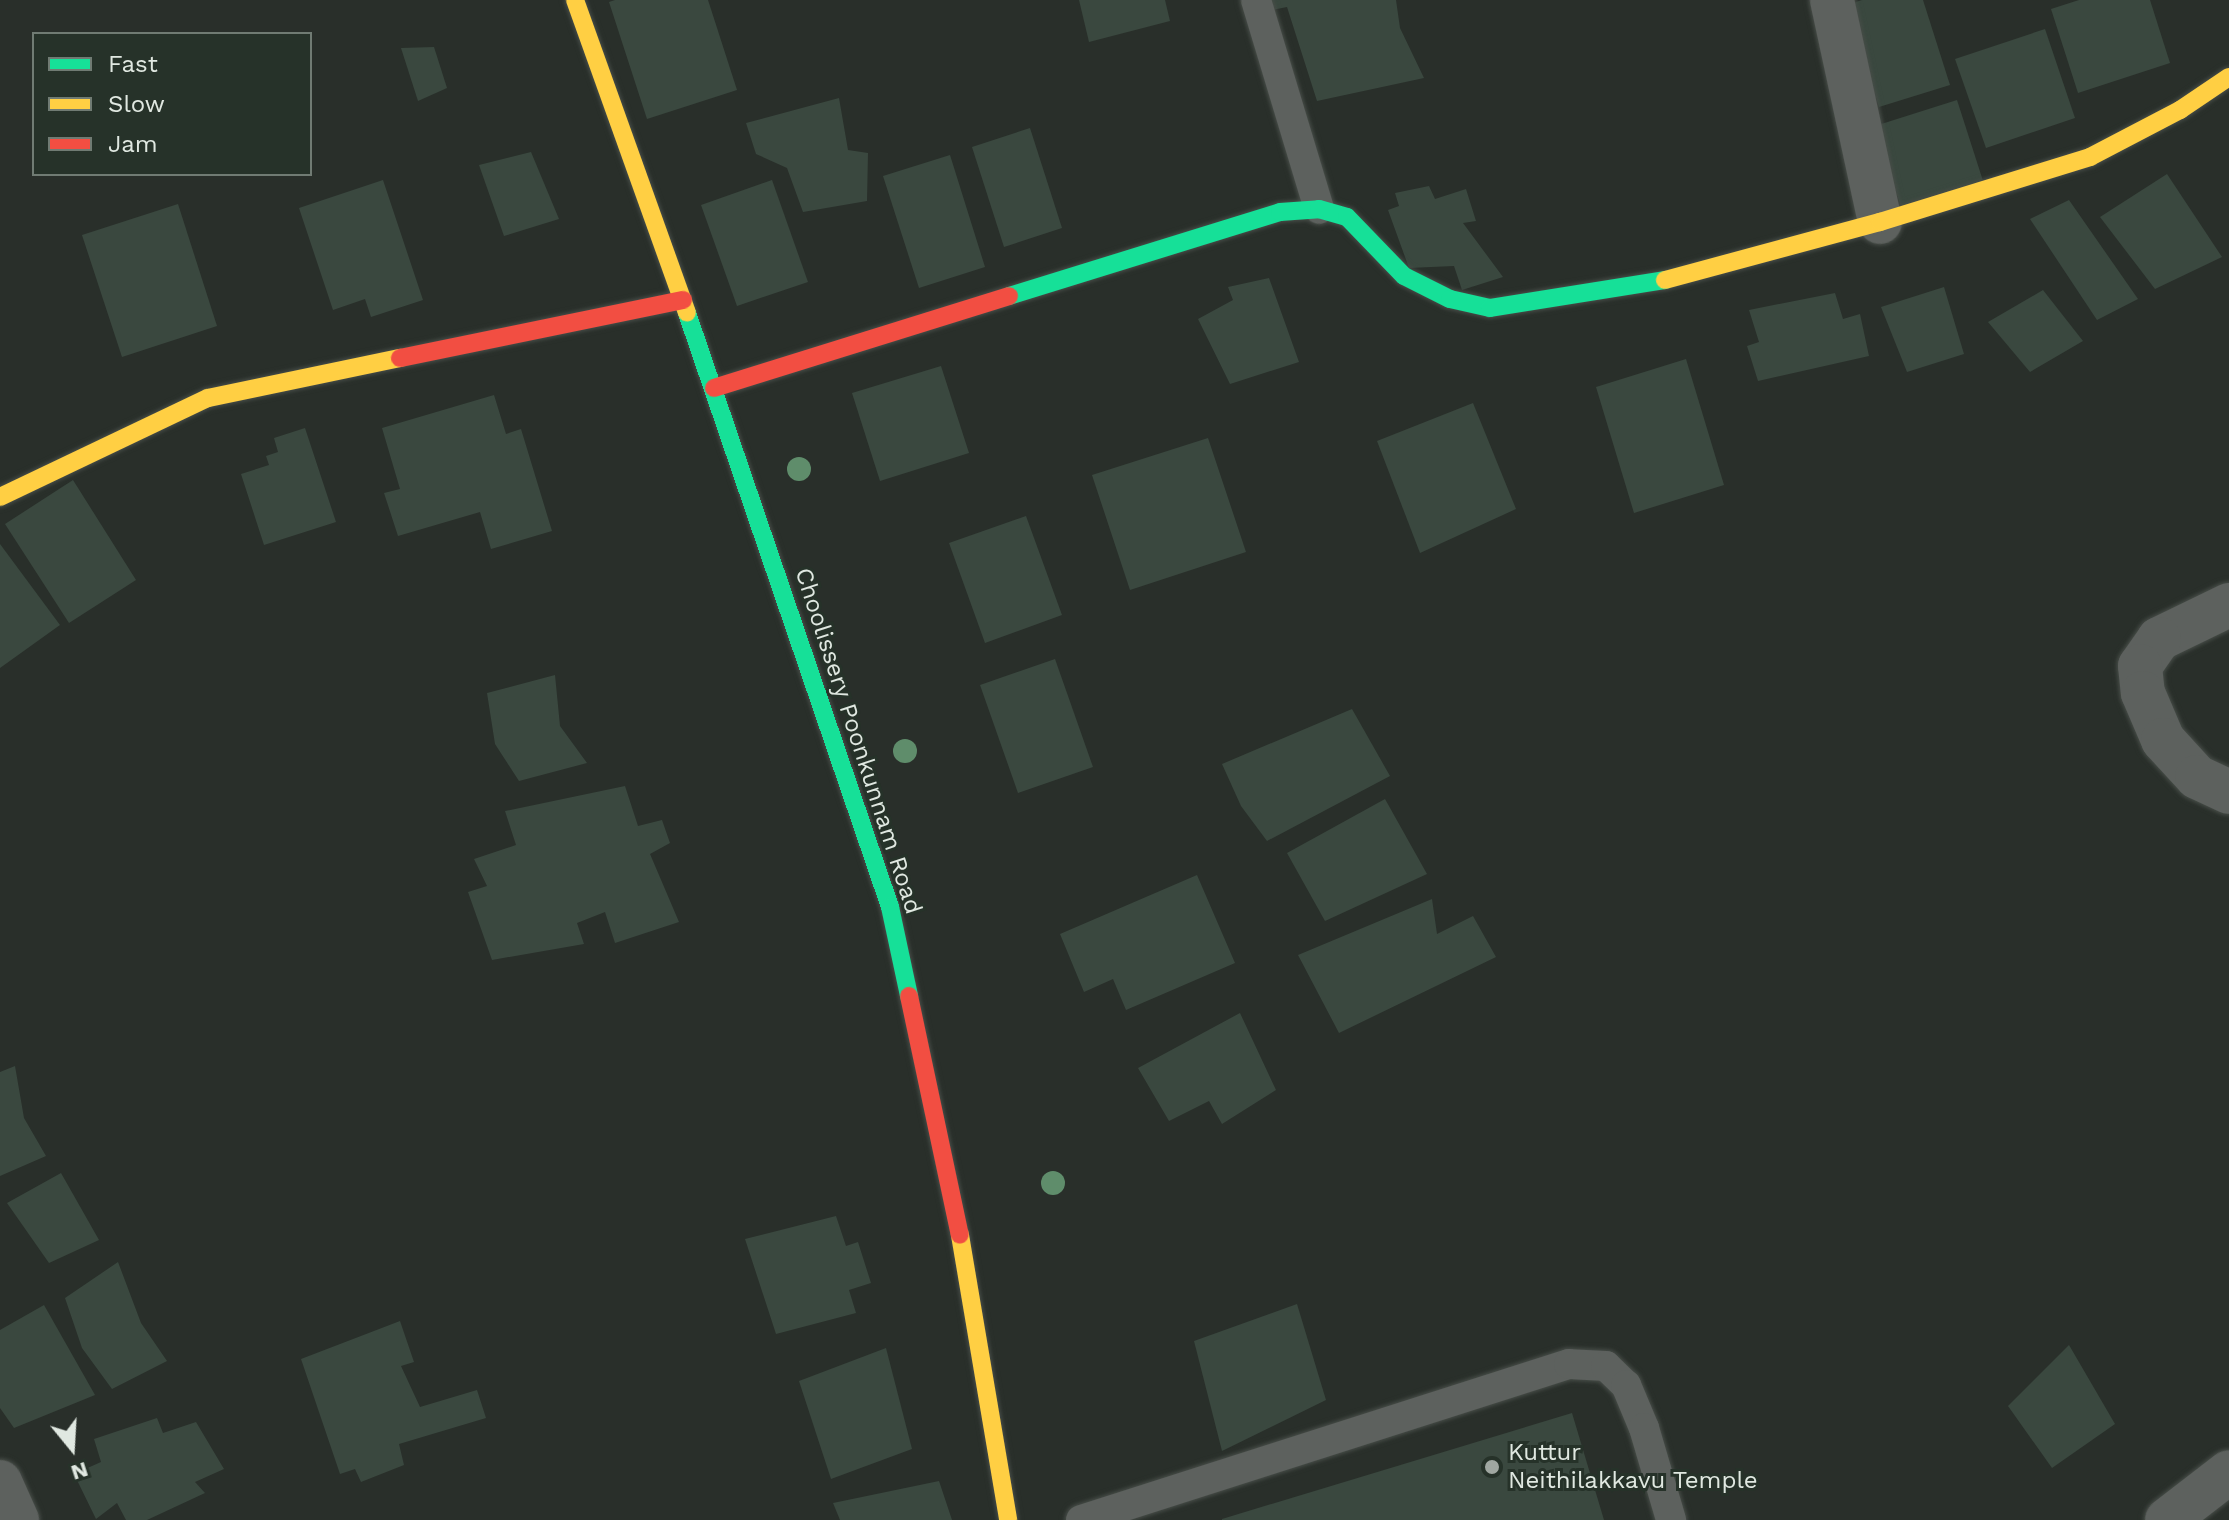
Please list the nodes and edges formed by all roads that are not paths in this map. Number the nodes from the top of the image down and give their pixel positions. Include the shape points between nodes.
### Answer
1 (575, 0) edge
2 (1256, 0) edge
3 (1832, 0) edge
4 (2229, 77) edge
5 (1319, 209) junction
6 (1880, 222) junction
7 (683, 300) junction
8 (714, 388) junction
9 (2, 491) edge
10 (2229, 605) edge
11 (2229, 792) edge
12 (2229, 1472) edge
13 (0, 1482) edge
14 (17, 1520) edge
15 (1008, 1520) edge
16 (1081, 1520) edge
17 (1671, 1520) edge
18 (2167, 1520) edge

1 - 7 street, Choolissery Poonkunnam Road
2 - 5 lane
3 - 6 street
4 - 6 street via 2180,110 2090,157
5 - 6 street via 1347,217 1404,276 1450,299 1490,308 1659,282
5 - 8 street via 1280,212
7 - 8 street, Choolissery Poonkunnam Road
7 - 9 street via 208,398
8 - 15 street, Choolissery Poonkunnam Road via 890,907 966,1264
10 - 11 street via 2159,639 2140,666 2143,693 2163,740 2197,777
12 - 18 street
13 - 14 street
16 - 17 lane via 1569,1364 1606,1366 1626,1385

